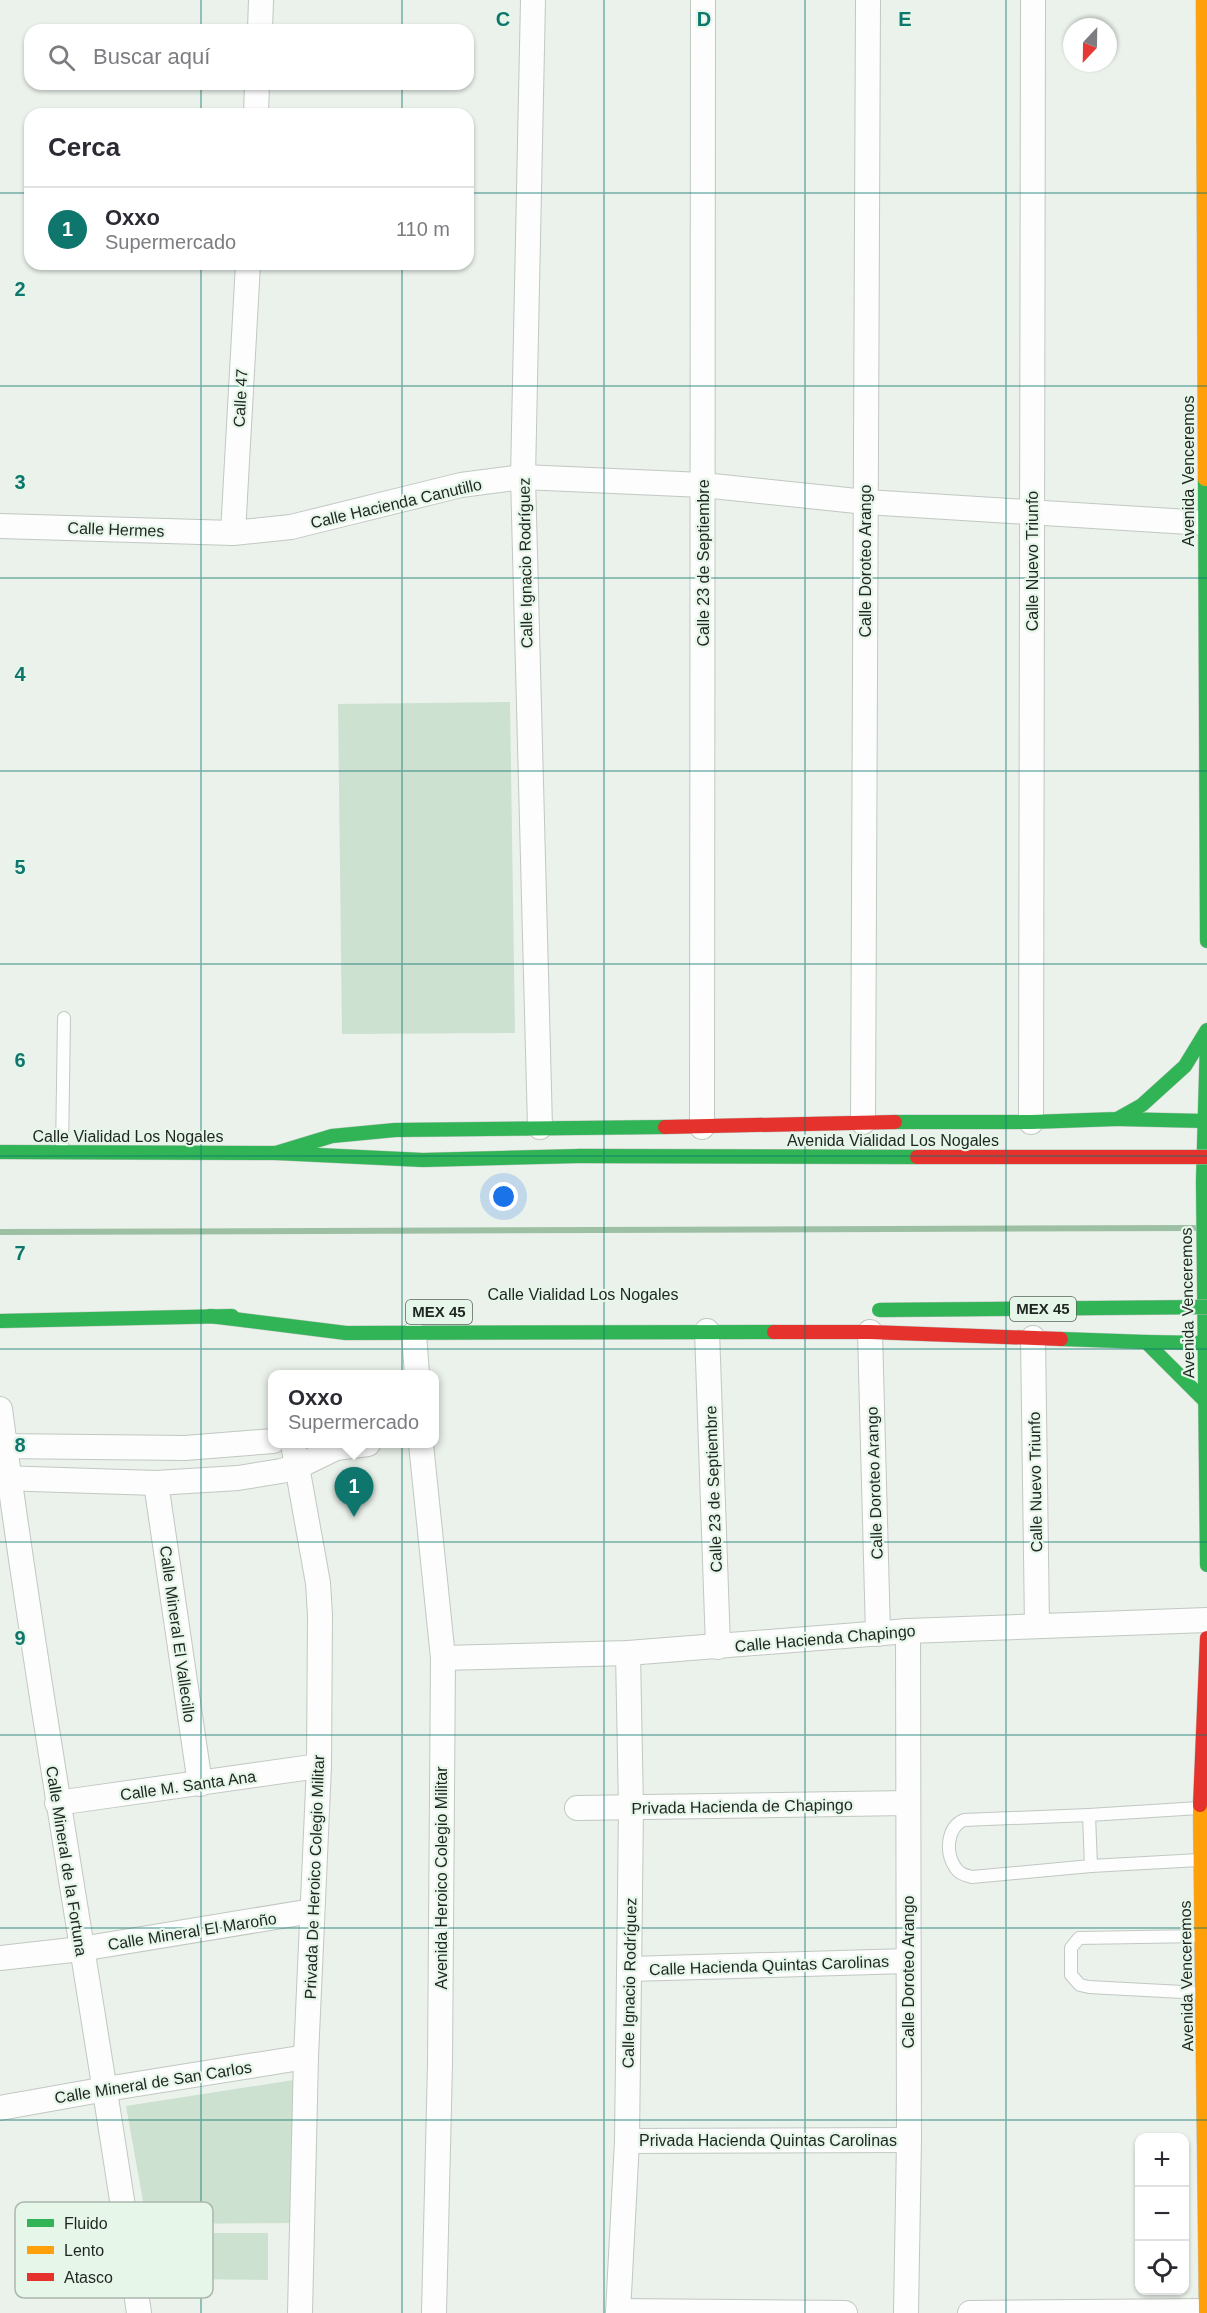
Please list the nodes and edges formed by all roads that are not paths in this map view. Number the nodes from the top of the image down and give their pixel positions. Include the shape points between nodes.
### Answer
1 (261, 0) edge
2 (533, 0) edge
3 (703, 0) edge
4 (868, 0) edge
5 (1033, 0) edge
6 (1203, 0) edge
7 (260, 24) edge
8 (257, 90) edge
9 (256, 108) edge
10 (248, 270) edge
11 (523, 477) junction
12 (703, 485) junction
13 (866, 502) junction
14 (1032, 512) junction
15 (1205, 523) junction
16 (0, 526) edge
17 (233, 532) junction
18 (1207, 941) edge
19 (64, 1018) dead end
20 (1207, 1030) edge
21 (1207, 1040) edge
22 (1117, 1119) junction
23 (1205, 1120) junction
24 (863, 1122) junction
25 (1031, 1122) junction
26 (540, 1127) junction
27 (702, 1127) junction
28 (0, 1152) edge
29 (62, 1152) junction
30 (276, 1153) junction
31 (579, 1156) joint
32 (1207, 1157) edge
33 (1207, 1307) edge
34 (304, 1314) dead end
35 (210, 1316) junction
36 (872, 1317) junction
37 (0, 1321) edge
38 (707, 1331) junction
39 (414, 1334) junction
40 (1033, 1338) junction
41 (1146, 1342) junction
42 (1204, 1343) junction
43 (417, 1370) edge
44 (1205, 1401) junction
45 (0, 1409) edge
46 (268, 1441) edge
47 (2, 1446) edge
48 (319, 1448) edge
49 (422, 1448) edge
50 (295, 1455) edge
51 (4, 1479) edge
52 (156, 1484) junction
53 (1207, 1565) edge
54 (1207, 1620) edge
55 (1037, 1626) junction
56 (909, 1631) junction
57 (878, 1634) junction
58 (1207, 1638) edge
59 (718, 1647) junction
60 (628, 1653) junction
61 (443, 1658) junction
62 (319, 1766) junction
63 (201, 1784) junction
64 (57, 1803) junction
65 (908, 1803) junction
66 (577, 1808) dead end
67 (1200, 1808) junction
68 (631, 1809) junction
69 (1089, 1815) junction
70 (1201, 1860) junction
71 (1091, 1866) junction
72 (312, 1911) junction
73 (1202, 1936) junction
74 (81, 1949) junction
75 (0, 1958) edge
76 (908, 1960) junction
77 (629, 1969) junction
78 (1203, 1993) junction
79 (306, 2057) junction
80 (106, 2089) junction
81 (0, 2108) edge
82 (909, 2140) junction
83 (627, 2141) junction
84 (123, 2202) edge
85 (137, 2298) edge
86 (618, 2312) edge
87 (1206, 2312) edge
88 (139, 2313) edge
89 (300, 2313) edge
90 (434, 2313) edge
91 (845, 2313) edge
92 (906, 2313) edge
93 (970, 2313) edge

1 - 7 street
2 - 11 street, Calle Ignacio Rodríguez
3 - 12 street, Calle 23 de Septiembre
4 - 13 street, Calle Doroteo Arango
5 - 14 street, Calle Nuevo Triunfo
6 - 15 main road, Avenida Venceremos
8 - 9 street
10 - 17 street, Calle 47
11 - 12 street, Calle Hacienda Canutillo
11 - 17 street, Calle Hacienda Canutillo via 461,485 291,527
11 - 26 street, Calle Ignacio Rodríguez
12 - 13 street, Calle Hacienda Canutillo
12 - 27 street, Calle 23 de Septiembre
13 - 14 street, Calle Hacienda Canutillo
13 - 24 street, Calle Doroteo Arango
14 - 15 street, Calle Hacienda Canutillo
14 - 25 street, Calle Nuevo Triunfo
15 - 18 main road, Avenida Venceremos
16 - 17 street, Calle Hermes
19 - 29 lane
20 - 22 main road via 1185,1066 1142,1105
21 - 23 main road, Avenida Venceremos
22 - 23 main road
22 - 25 main road
23 - 42 main road, Avenida Venceremos
24 - 25 main road
24 - 27 main road
26 - 27 main road
26 - 30 main road via 365,1132 332,1136
28 - 29 main road, Calle Vialidad Los Nogales
29 - 30 main road, Calle Vialidad Los Nogales
30 - 31 main road, Calle Vialidad Los Nogales via 423,1160
31 - 32 main road, Avenida Vialidad Los Nogales, bridge
33 - 36 main road, MEX 45, bridge
34 - 35 main road
35 - 37 main road
35 - 39 main road via 346,1333
36 - 38 main road
36 - 40 main road
36 - 57 street, Calle Doroteo Arango
38 - 39 main road
38 - 59 street, Calle 23 de Septiembre
39 - 43 street
40 - 41 main road
40 - 55 street, Calle Nuevo Triunfo
41 - 42 main road
41 - 44 main road
42 - 44 main road, Avenida Venceremos
44 - 53 main road, Avenida Venceremos
45 - 47 street, Calle Mineral de la Fortuna
46 - 47 street via 185,1448
47 - 51 street, Calle Mineral de la Fortuna
48 - 50 street
49 - 61 street, Avenida Heroico Colegio Militar
50 - 52 street via 281,1472
50 - 62 street, Privada De Heroico Colegio Militar via 318,1583
51 - 52 street
51 - 64 street, Calle Mineral de la Fortuna
52 - 63 street, Calle Mineral El Vallecillo
54 - 55 street, Calle Hacienda Chapingo
55 - 56 street, Calle Hacienda Chapingo
56 - 57 street, Calle Hacienda Chapingo
56 - 65 street, Calle Doroteo Arango
57 - 59 street, Calle Hacienda Chapingo
58 - 67 main road, Avenida Venceremos
59 - 60 street, Calle Hacienda Chapingo
60 - 61 street, Calle Hacienda Chapingo
60 - 68 street, Calle Ignacio Rodríguez
61 - 90 street, Avenida Heroico Colegio Militar
62 - 63 street, Calle M. Santa Ana
62 - 72 street, Privada De Heroico Colegio Militar
63 - 64 street, Calle M. Santa Ana
64 - 74 street, Calle Mineral de la Fortuna
65 - 68 street, Privada Hacienda de Chapingo
65 - 76 street, Calle Doroteo Arango
66 - 68 street, Privada Hacienda de Chapingo
67 - 69 lane
67 - 70 main road, Avenida Venceremos
68 - 77 street, Calle Ignacio Rodríguez
69 - 71 lane
69 - 71 lane via 964,1820 952,1829 949,1843 955,1868 972,1877
70 - 71 lane
70 - 73 main road, Avenida Venceremos
72 - 74 street, Calle Mineral El Maroño
72 - 79 street, Privada De Heroico Colegio Militar
73 - 78 main road, Avenida Venceremos
73 - 78 lane via 1079,1938 1071,1948 1071,1975 1080,1985 1089,1987
74 - 75 street, Calle Mineral El Maroño
74 - 80 street, Calle Mineral de la Fortuna
76 - 77 street, Calle Hacienda Quintas Carolinas
76 - 82 street, Calle Doroteo Arango
77 - 83 street, Calle Ignacio Rodríguez
78 - 87 main road, Avenida Venceremos
79 - 80 street, Calle Mineral de San Carlos
79 - 89 street, Privada De Heroico Colegio Militar
80 - 81 street, Calle Mineral de San Carlos
80 - 84 street, Calle Mineral de la Fortuna
82 - 83 street, Privada Hacienda Quintas Carolinas
82 - 92 street, Calle Doroteo Arango
83 - 86 street, Calle Ignacio Rodríguez
85 - 88 street, Calle Mineral de la Fortuna
86 - 91 street
87 - 93 street

